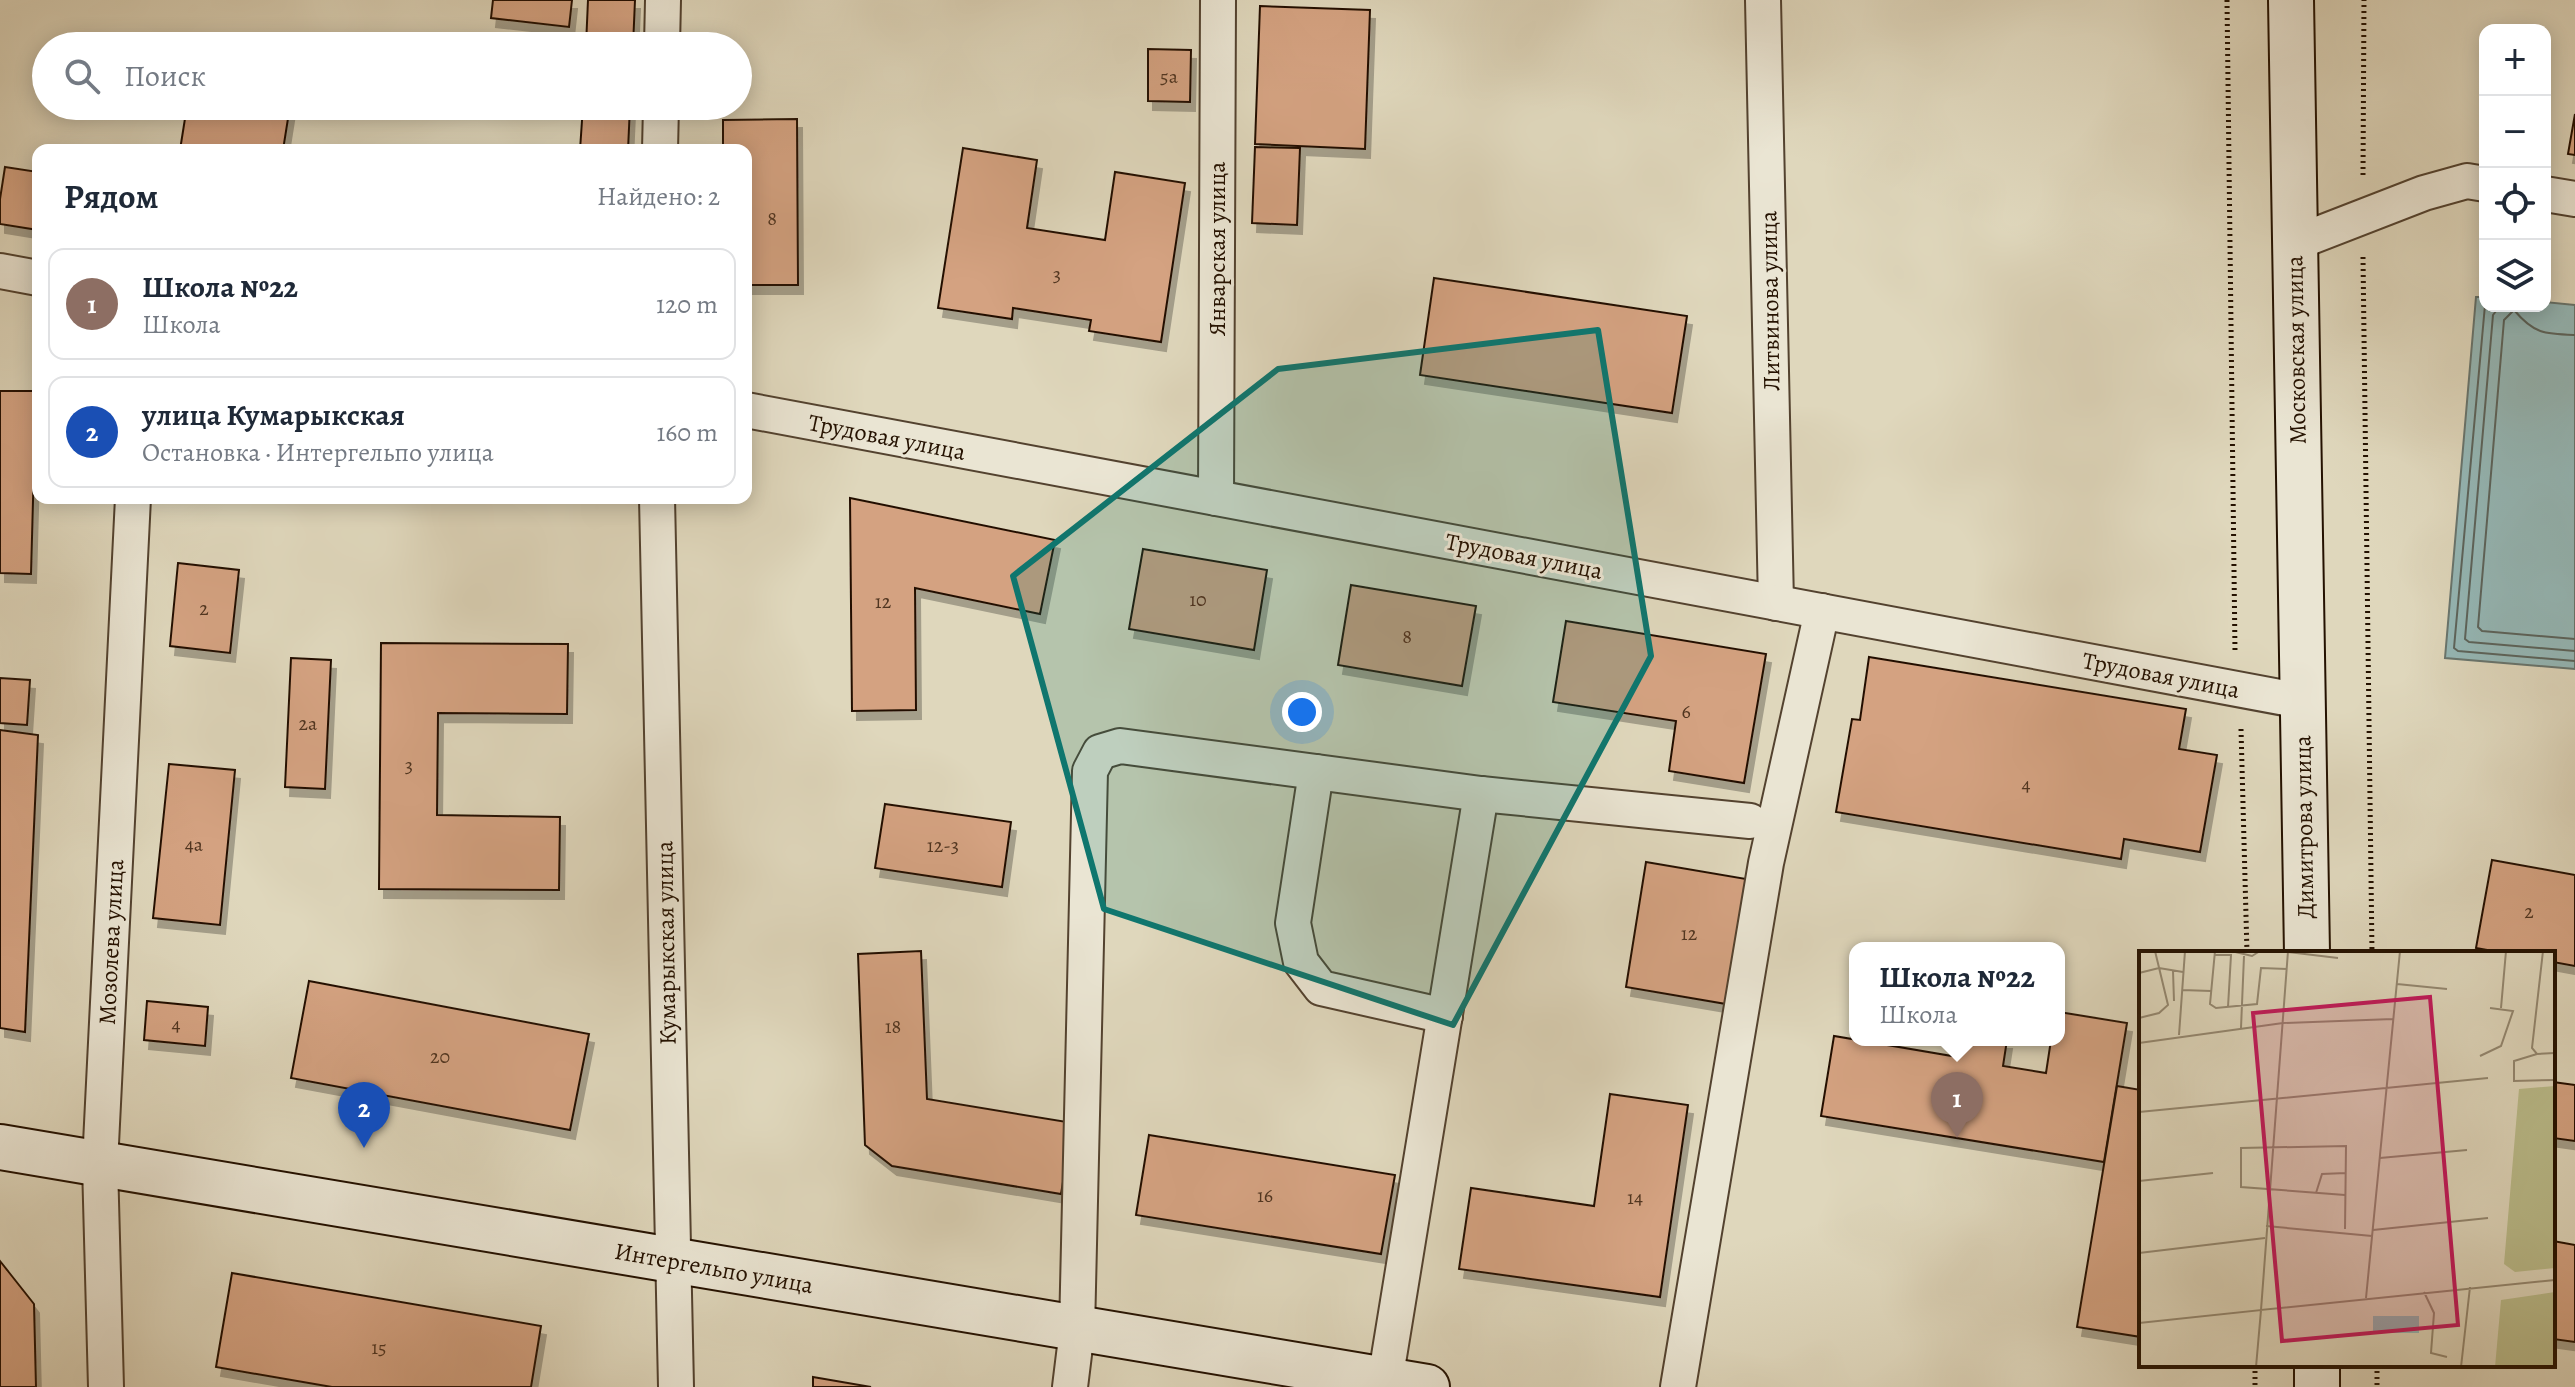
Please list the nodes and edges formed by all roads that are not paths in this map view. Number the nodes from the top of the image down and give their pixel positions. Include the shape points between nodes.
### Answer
1 (663, 0) edge
2 (1218, 0) edge
3 (1763, 0) edge
4 (2291, 0) edge
5 (662, 32) edge
6 (661, 120) edge
7 (660, 144) edge
8 (2479, 183) edge
9 (2551, 195) edge
10 (2575, 199) edge
11 (2295, 243) junction
12 (0, 271) edge
13 (32, 277) edge
14 (752, 411) edge
15 (1216, 498) junction
16 (133, 504) edge
17 (657, 504) edge
18 (1776, 603) junction
19 (1822, 611) junction
20 (2301, 701) junction
21 (1316, 772) junction
22 (1481, 794) junction
23 (1750, 821) dead end
24 (2307, 951) edge
25 (1445, 1016) junction
26 (0, 1147) edge
27 (100, 1164) junction
28 (673, 1261) junction
29 (1077, 1330) junction
30 (1399, 1385) edge
31 (106, 1387) edge
32 (676, 1387) edge
33 (1070, 1387) edge
34 (1678, 1387) edge

1 - 5 street
2 - 15 street, Январская улица
3 - 18 street, Литвинова улица
4 - 11 main road, Московская улица
6 - 7 street
8 - 11 street via 2467,181 2424,193
9 - 10 street
11 - 20 main road, Московская улица
12 - 13 street
14 - 15 street, Трудовая улица
15 - 18 street, Трудовая улица
16 - 27 street, Мозолева улица
17 - 28 street, Кумарыкская улица
18 - 19 street, Трудовая улица
19 - 20 street, Трудовая улица
19 - 34 street via 1766,863
20 - 24 main road, Димитрова улица
21 - 22 street
21 - 25 street via 1293,923 1301,962 1321,988
21 - 29 street via 1120,746 1100,752 1090,771
22 - 23 street
22 - 25 street
25 - 30 street
26 - 27 main road, Интергельпо улица
27 - 28 main road, Интергельпо улица
27 - 31 street, Мозолева улица
28 - 29 main road, Интергельпо улица
28 - 32 street, Кумарыкская улица
29 - 30 main road, Интергельпо улица
29 - 33 street

